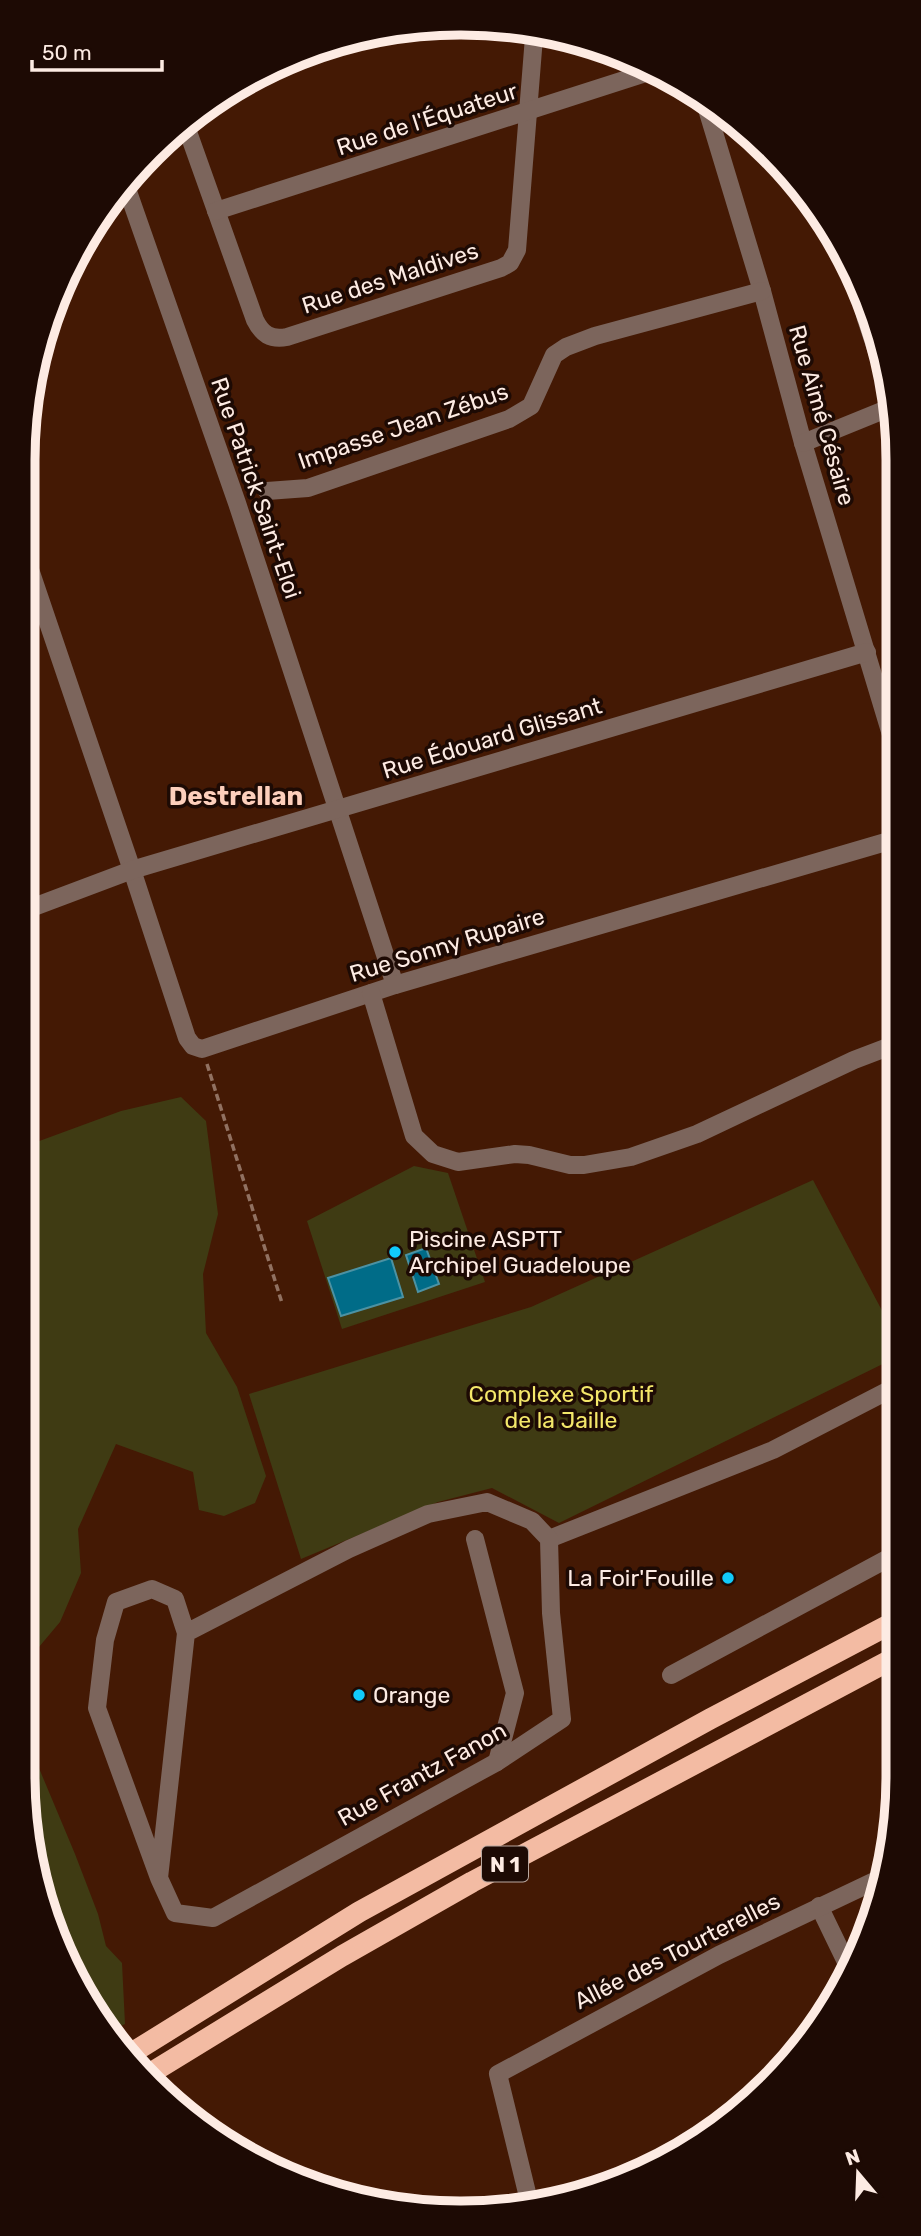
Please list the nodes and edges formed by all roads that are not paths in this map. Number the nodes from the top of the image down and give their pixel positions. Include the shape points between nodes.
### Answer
1 (534, 42) edge
2 (640, 75) edge
3 (526, 113) junction
4 (709, 115) edge
5 (189, 134) edge
6 (129, 194) edge
7 (216, 212) junction
8 (762, 291) junction
9 (883, 410) edge
10 (803, 443) junction
11 (267, 491) dead end
12 (35, 584) edge
13 (867, 652) junction
14 (886, 717) edge
15 (338, 810) junction
16 (886, 842) edge
17 (132, 870) junction
18 (35, 906) edge
19 (396, 985) junction
20 (371, 993) junction
21 (886, 1049) edge
22 (886, 1392) edge
23 (475, 1539) dead end
24 (549, 1539) junction
25 (886, 1559) edge
26 (886, 1616) edge
27 (886, 1626) edge
28 (186, 1633) junction
29 (836, 1652) junction
30 (886, 1662) edge
31 (886, 1669) edge
32 (671, 1675) dead end
33 (802, 1707) junction
34 (497, 1762) junction
35 (159, 1878) junction
36 (873, 1882) edge
37 (818, 1906) junction
38 (844, 1959) edge
39 (215, 2035) junction
40 (136, 2050) edge
41 (155, 2071) edge
42 (160, 2076) edge
43 (528, 2195) edge

1 - 3 street, Rue des Maldives
2 - 3 street, Rue de l'Équateur
3 - 7 street, Rue de l'Équateur
3 - 7 street, Rue des Maldives via 517,250 510,263 287,337 269,337 258,327
4 - 8 street, Rue Aimé Césaire
5 - 7 street, Rue des Maldives
6 - 15 street, Rue Patrick Saint-Eloi
8 - 10 street, Rue Aimé Césaire
8 - 11 street, Impasse Jean Zébus via 566,347 554,355 531,406 509,419 308,488
9 - 10 street
10 - 13 street, Rue Aimé Césaire
12 - 17 street
13 - 14 street, Rue Aimé Césaire
13 - 15 street, Rue Édouard Glissant
15 - 17 street, Rue Édouard Glissant
15 - 19 street, Rue Patrick Saint-Eloi
16 - 19 street, Rue Sonny Rupaire
17 - 18 street, Rue Édouard Glissant
17 - 20 street, Rue Sonny Rupaire via 192,1046 202,1049
19 - 20 street, Rue Sonny Rupaire
20 - 21 street via 414,1136 433,1154 457,1161 515,1154 584,1165 631,1157 697,1134
22 - 24 street via 773,1450
23 - 34 street via 515,1693
24 - 28 street via 532,1521 487,1502 428,1514
24 - 34 street, Rue Frantz Fanon via 562,1719
25 - 32 street
26 - 29 highway
27 - 29 highway, N 1
28 - 35 street, Rue Frantz Fanon
28 - 35 street, Rue Frantz Fanon via 175,1599 152,1589 117,1602 105,1640 97,1708
29 - 40 highway, N 1 via 359,1912
30 - 33 highway, N 1
31 - 33 street
33 - 39 highway, N 1 via 472,1882
34 - 35 street, Rue Frantz Fanon via 213,1918 175,1913
36 - 37 street, Allée des Tourterelles
37 - 38 street
37 - 43 street, Allée des Tourterelles via 498,2074
39 - 41 highway, N 1
39 - 42 highway

